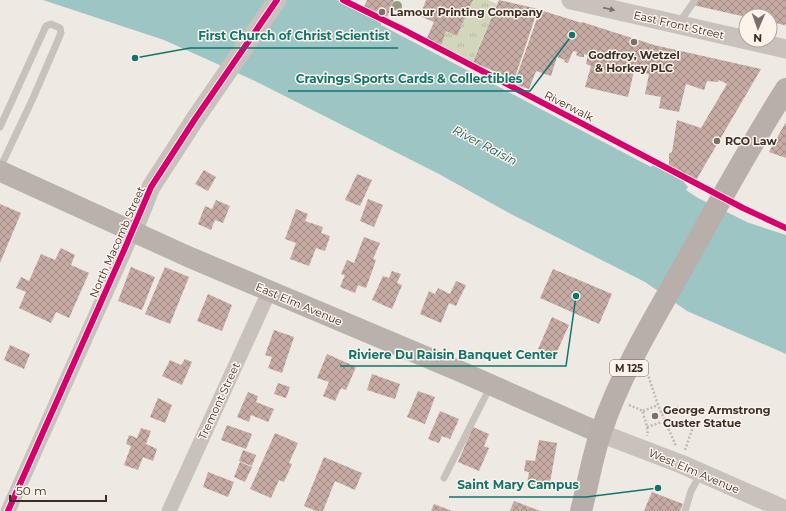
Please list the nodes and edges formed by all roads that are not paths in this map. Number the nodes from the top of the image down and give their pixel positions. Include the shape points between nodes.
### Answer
1 (277, 0) edge
2 (574, 0) edge
3 (695, 0) edge
4 (678, 25) junction
5 (786, 49) edge
6 (786, 89) edge
7 (0, 127) edge
8 (0, 168) edge
9 (0, 171) edge
10 (133, 232) junction
11 (269, 292) junction
12 (491, 385) junction
13 (600, 433) junction
14 (701, 473) junction
15 (444, 478) dead end
16 (786, 510) edge
17 (8, 511) edge
18 (169, 511) edge
19 (581, 511) edge
20 (685, 511) edge

1 - 10 street, North Macomb Street via 151,187
2 -> 4 street, East Front Street
3 - 4 lane
4 - 5 street, East Front Street
6 - 13 main road, M 125 via 760,130 638,348
7 - 8 lane via 46,26 51,24 60,28 61,33 34,96
9 - 10 main road, East Elm Avenue
10 - 11 main road, East Elm Avenue
10 - 17 street, North Macomb Street
11 - 12 main road, East Elm Avenue
11 - 18 street, Tremont Street
12 - 13 main road, East Elm Avenue
12 - 15 lane
13 - 14 street, West Elm Avenue
13 - 19 main road, M 125
14 - 16 street, West Elm Avenue
14 - 20 lane via 691,491

